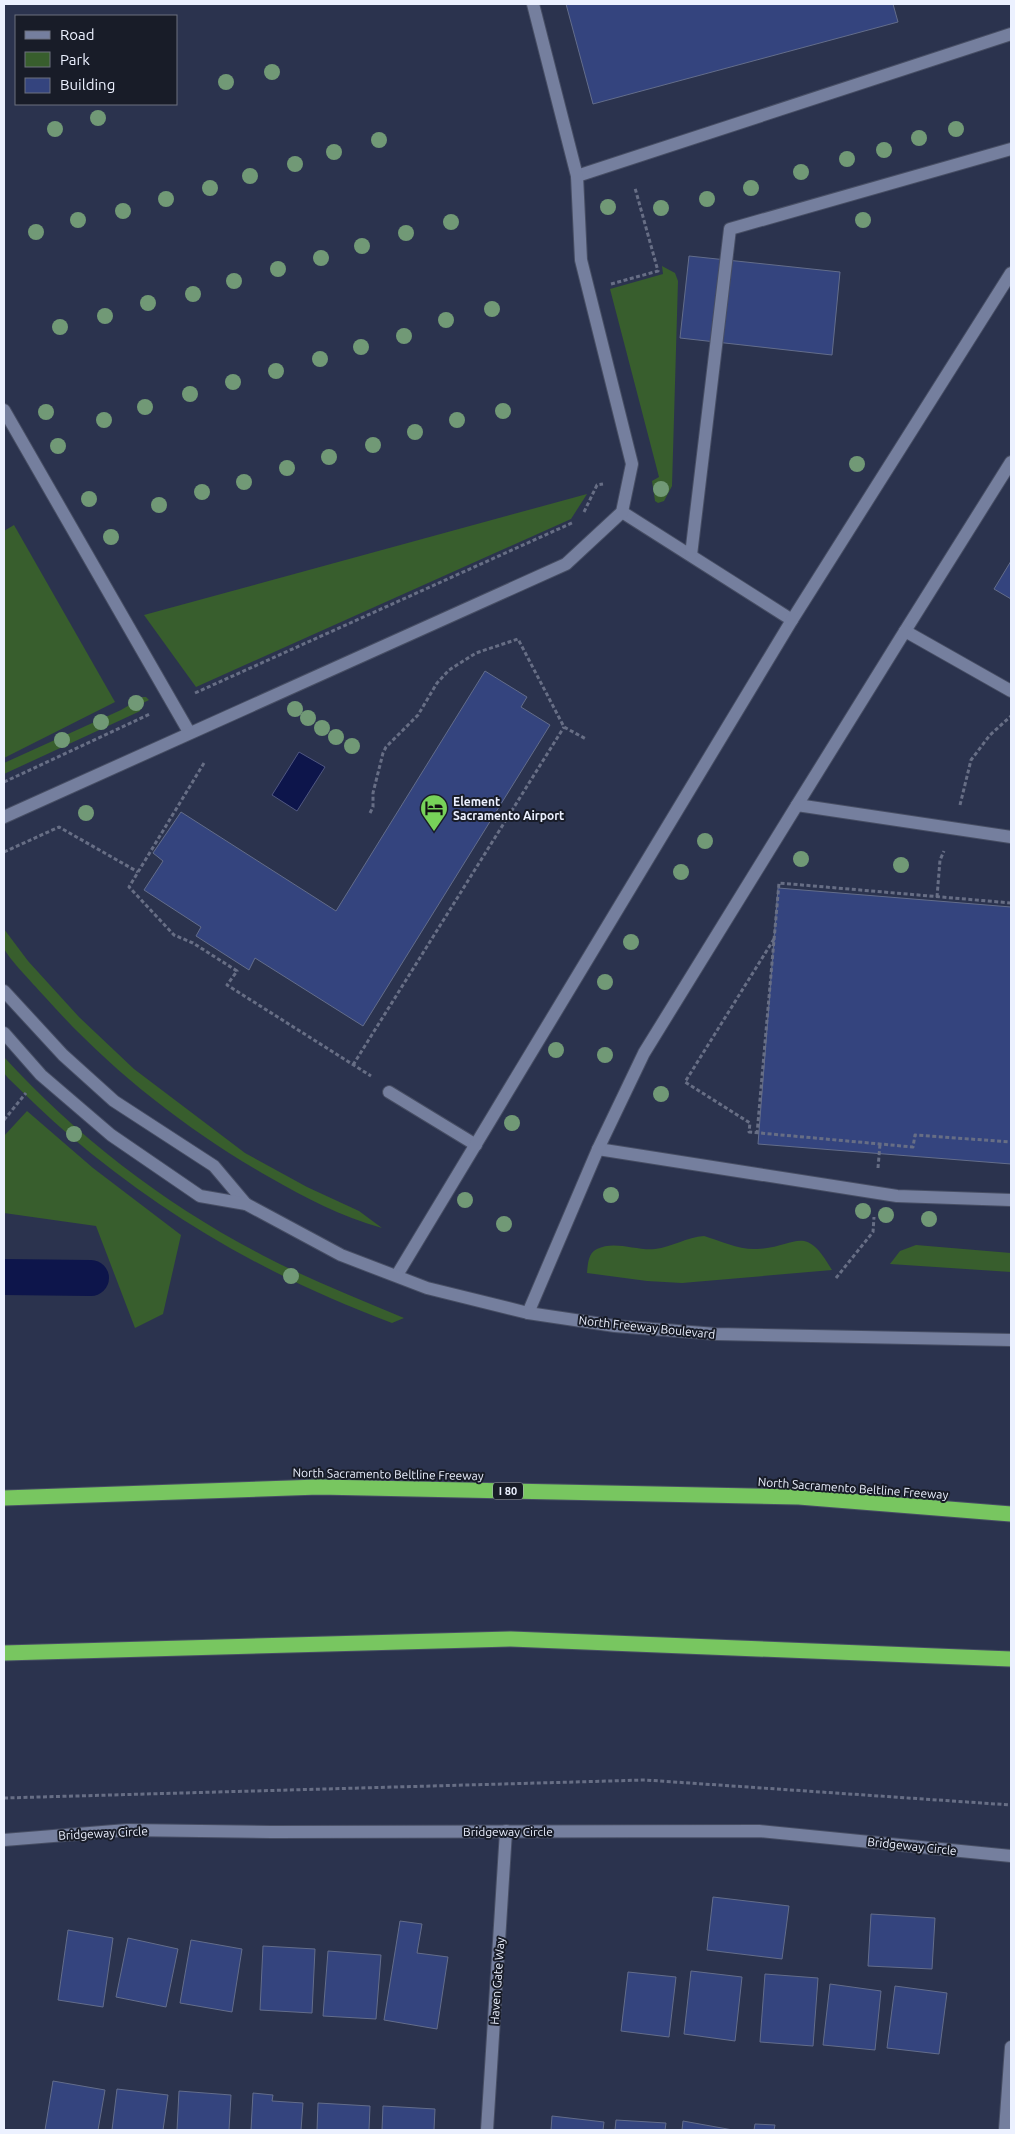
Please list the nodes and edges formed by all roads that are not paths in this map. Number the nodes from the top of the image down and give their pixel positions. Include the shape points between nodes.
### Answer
1 (533, 4) edge
2 (1011, 34) edge
3 (1011, 148) edge
4 (577, 176) junction
5 (1011, 273) edge
6 (4, 410) edge
7 (1011, 462) edge
8 (622, 512) junction
9 (691, 555) junction
10 (792, 620) junction
11 (905, 630) junction
12 (1011, 691) edge
13 (189, 732) junction
14 (798, 805) junction
15 (4, 817) edge
16 (1011, 836) edge
17 (4, 991) edge
18 (4, 1032) edge
19 (389, 1092) dead end
20 (476, 1145) junction
21 (598, 1149) junction
22 (1011, 1200) edge
23 (246, 1204) junction
24 (397, 1275) junction
25 (528, 1313) junction
26 (1011, 1340) edge
27 (4, 1498) edge
28 (1011, 1514) edge
29 (4, 1654) edge
30 (1011, 1659) edge
31 (506, 1831) junction
32 (4, 1840) edge
33 (1011, 1856) edge
34 (1011, 2047) edge
35 (487, 2130) edge
36 (1005, 2130) edge

1 - 4 street
2 - 4 street
3 - 9 street via 730,229
4 - 8 street via 581,260 632,464
5 - 10 street
6 - 13 street
7 - 11 street
8 - 9 street
8 - 13 street via 566,564
9 - 10 street
10 - 20 street
11 - 12 street
11 - 14 street
13 - 15 street
14 - 16 street
14 - 21 street via 644,1053
17 - 23 street, North Freeway Boulevard via 63,1055 114,1101 214,1166
18 - 23 street, North Freeway Boulevard via 41,1075 110,1135 200,1196
19 - 20 street
20 - 24 street
21 - 22 street via 897,1196
21 - 25 street
23 - 24 street, North Freeway Boulevard via 341,1255
24 - 25 street, North Freeway Boulevard via 427,1288
25 - 26 street, North Freeway Boulevard via 615,1326 716,1334
27 - 28 highway, North Sacramento Beltline Freeway / I 80 via 329,1487 800,1497
29 - 30 highway via 511,1639
31 - 32 street, Bridgeway Circle via 128,1830
31 - 33 street, Bridgeway Circle via 759,1831
31 - 35 street, Haven Gate Way
34 - 36 street

